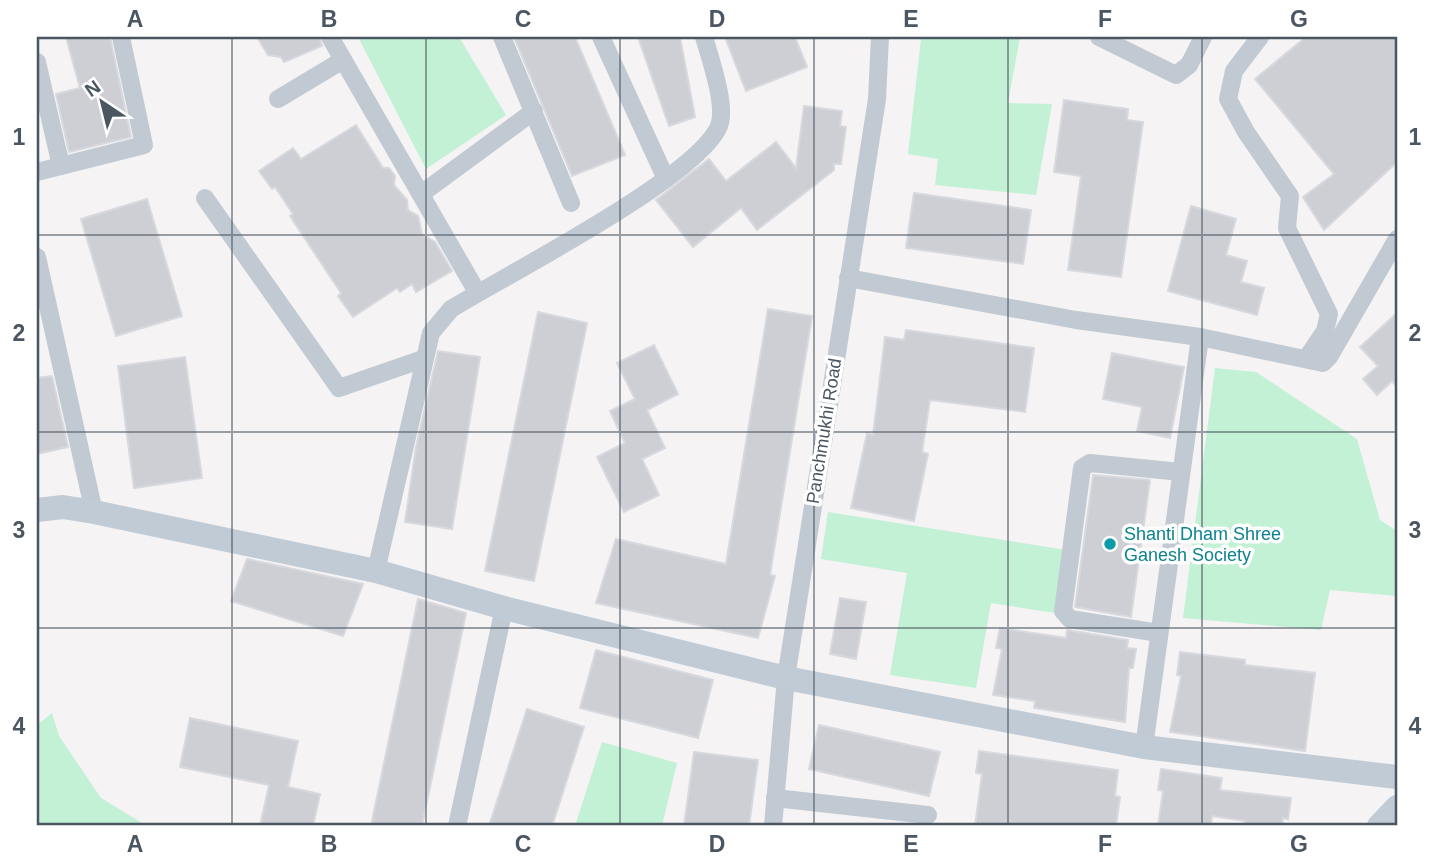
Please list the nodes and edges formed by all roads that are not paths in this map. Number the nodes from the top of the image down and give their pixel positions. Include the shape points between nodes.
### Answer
1 (121, 37) edge
2 (330, 37) edge
3 (502, 37) edge
4 (601, 37) edge
5 (704, 37) edge
6 (1099, 37) edge
7 (1203, 37) edge
8 (1260, 37) edge
9 (883, 38) edge
10 (344, 60) junction
11 (37, 62) edge
12 (278, 99) dead end
13 (534, 111) junction
14 (61, 166) junction
15 (37, 172) edge
16 (666, 179) junction
17 (421, 194) junction
18 (205, 198) dead end
19 (571, 203) dead end
20 (1397, 239) edge
21 (37, 257) edge
22 (848, 278) junction
23 (477, 292) junction
24 (1200, 337) junction
25 (423, 359) junction
26 (1306, 359) junction
27 (1181, 472) junction
28 (37, 510) edge
29 (94, 512) junction
30 (376, 571) junction
31 (504, 608) junction
32 (1159, 633) junction
33 (786, 678) junction
34 (1144, 747) junction
35 (1397, 776) edge
36 (775, 799) junction
37 (1397, 807) edge
38 (928, 815) dead end
39 (457, 826) edge
40 (772, 826) edge
41 (1379, 826) edge

1 - 14 street via 144,145
2 - 10 street
3 - 13 street
4 - 16 street
5 - 16 street via 721,106 720,125 705,146
6 - 7 street via 1176,75 1189,65
8 - 26 street via 1234,71 1228,99 1290,196 1287,228 1329,314 1325,331
9 - 22 street, Panchmukhi Road
10 - 12 street
10 - 17 street
11 - 14 street
13 - 17 street
13 - 19 street
14 - 15 street
16 - 23 street
17 - 23 street
18 - 25 street via 339,388
20 - 26 street via 1329,357 1323,363
21 - 29 street
22 - 24 street via 1076,320
22 - 33 street, Panchmukhi Road
23 - 25 street via 451,309 430,333
24 - 26 street
24 - 27 street
25 - 30 street
27 - 32 street
27 - 32 street via 1090,463 1082,468 1063,611 1070,619
28 - 29 street via 63,507
29 - 30 street
30 - 31 street
31 - 33 street
31 - 39 street
32 - 34 street
33 - 34 street
33 - 36 street, Panchmukhi Road
34 - 35 street
36 - 38 street
36 - 40 street, Panchmukhi Road
37 - 41 street

